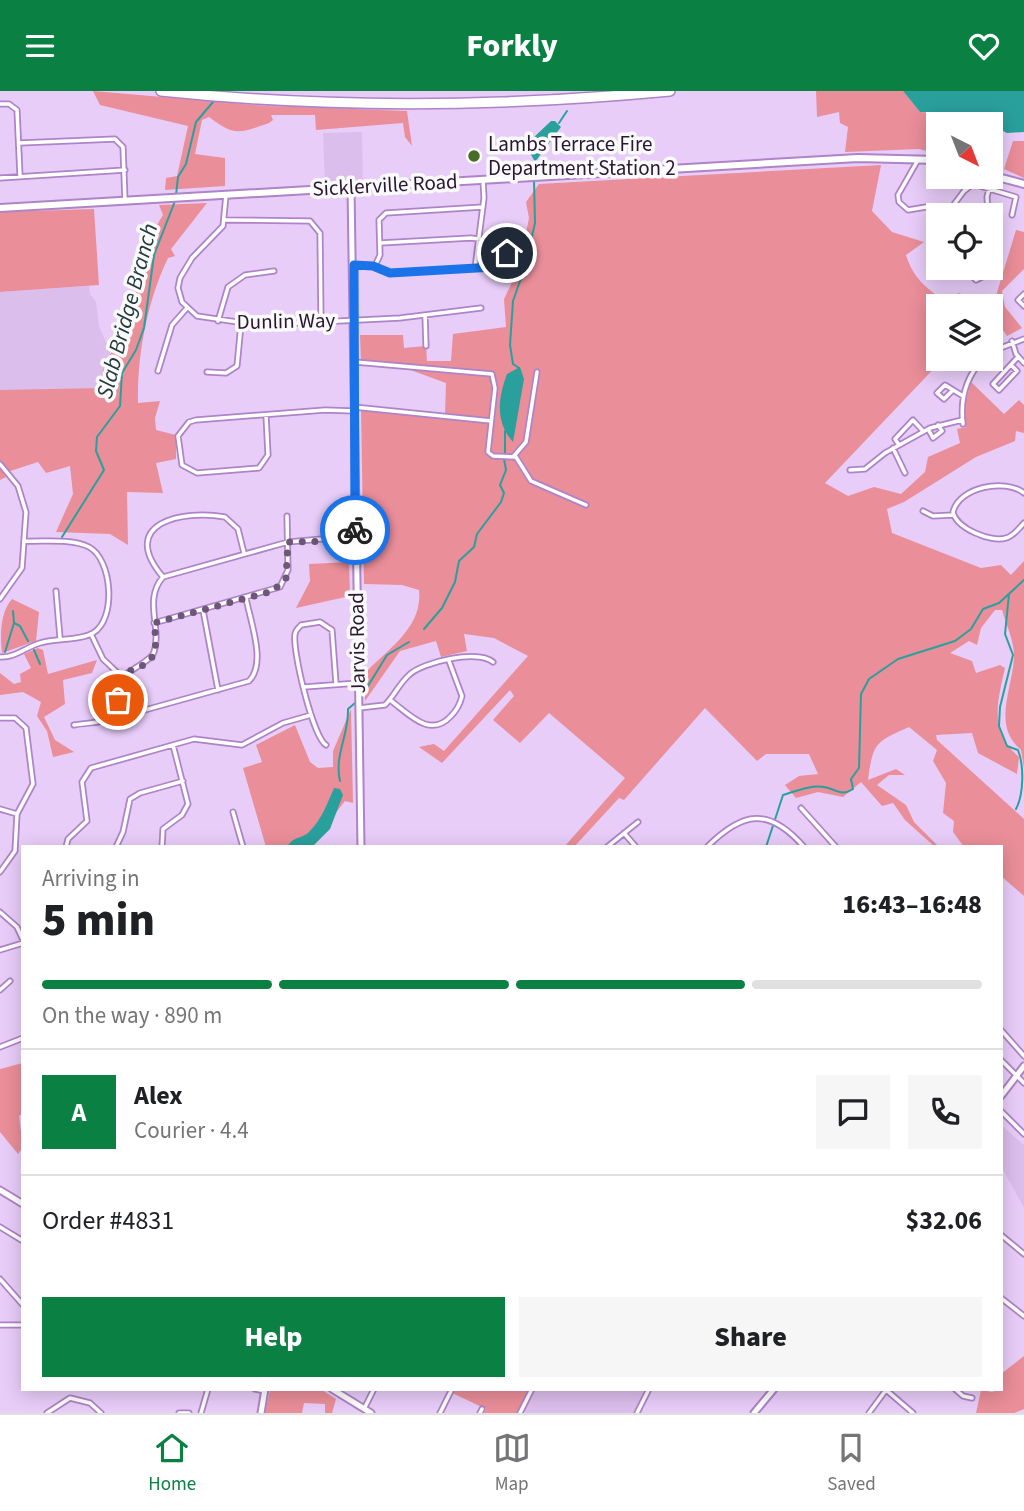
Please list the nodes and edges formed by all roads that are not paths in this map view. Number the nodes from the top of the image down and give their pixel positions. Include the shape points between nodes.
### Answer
1 (161, 91) edge
2 (670, 91) edge
3 (0, 104) edge
4 (20, 143) junction
5 (919, 158) junction
6 (926, 159) edge
7 (125, 170) junction
8 (20, 177) junction
9 (0, 178) edge
10 (1003, 178) edge
11 (483, 180) junction
12 (1024, 184) edge
13 (351, 188) junction
14 (967, 189) edge
15 (989, 189) joint
16 (226, 195) junction
17 (125, 201) junction
18 (955, 203) edge
19 (988, 203) edge
20 (483, 207) junction
21 (926, 207) edge
22 (0, 208) edge
23 (1012, 215) dead end
24 (226, 220) junction
25 (479, 238) junction
26 (380, 243) junction
27 (354, 265) junction
28 (376, 266) junction
29 (475, 268) junction
30 (274, 271) dead end
31 (1024, 293) edge
32 (1024, 306) edge
33 (187, 307) junction
34 (481, 308) dead end
35 (425, 315) junction
36 (321, 320) junction
37 (353, 320) junction
38 (218, 321) junction
39 (241, 324) junction
40 (1024, 339) edge
41 (1012, 341) junction
42 (426, 346) dead end
43 (1003, 346) edge
44 (1018, 357) junction
45 (353, 362) junction
46 (1024, 363) edge
47 (1011, 365) junction
48 (158, 371) dead end
49 (975, 371) edge
50 (207, 372) dead end
51 (537, 372) dead end
52 (952, 391) dead end
53 (963, 396) junction
54 (354, 409) junction
55 (266, 415) junction
56 (491, 421) junction
57 (938, 425) junction
58 (925, 430) junction
59 (899, 445) junction
60 (893, 449) junction
61 (513, 457) junction
62 (0, 464) edge
63 (850, 470) dead end
64 (905, 473) dead end
65 (1024, 493) edge
66 (586, 505) dead end
67 (923, 511) dead end
68 (953, 515) junction
69 (287, 516) dead end
70 (1024, 523) edge
71 (356, 539) junction
72 (24, 541) junction
73 (288, 542) junction
74 (244, 553) junction
75 (163, 577) junction
76 (56, 591) dead end
77 (246, 598) junction
78 (0, 599) edge
79 (203, 610) junction
80 (154, 623) junction
81 (91, 634) junction
82 (60, 638) junction
83 (0, 657) edge
84 (449, 661) junction
85 (493, 662) dead end
86 (121, 676) junction
87 (358, 683) junction
88 (335, 684) junction
89 (304, 687) junction
90 (218, 690) junction
91 (390, 700) junction
92 (123, 706) junction
93 (359, 708) junction
94 (312, 715) junction
95 (0, 718) edge
96 (74, 725) dead end
97 (173, 745) junction
98 (326, 745) dead end
99 (183, 781) junction
100 (801, 808) dead end
101 (0, 809) edge
102 (233, 812) dead end
103 (16, 814) junction
104 (638, 822) dead end
105 (624, 834) junction
106 (66, 845) edge
107 (117, 845) edge
108 (162, 845) edge
109 (242, 845) edge
110 (361, 845) edge
111 (610, 845) edge
112 (634, 845) edge
113 (710, 845) edge
114 (802, 845) edge
115 (834, 845) edge
116 (0, 872) edge
117 (0, 912) edge
118 (21, 937) edge
119 (21, 943) edge
120 (0, 950) edge
121 (10, 981) dead end
122 (0, 990) edge
123 (1003, 1032) edge
124 (21, 1039) edge
125 (0, 1047) edge
126 (1024, 1056) edge
127 (1003, 1062) edge
128 (1024, 1066) edge
129 (1016, 1077) junction
130 (1024, 1083) edge
131 (1003, 1093) edge
132 (1003, 1113) edge
133 (1024, 1134) edge
134 (0, 1191) edge
135 (21, 1203) edge
136 (0, 1227) edge
137 (1003, 1237) edge
138 (21, 1240) edge
139 (1024, 1254) edge
140 (0, 1279) edge
141 (1003, 1300) edge
142 (21, 1303) edge
143 (1024, 1316) edge
144 (0, 1325) edge
145 (21, 1325) edge
146 (207, 1391) edge
147 (265, 1391) edge
148 (335, 1391) edge
149 (373, 1391) edge
150 (451, 1391) edge
151 (531, 1391) edge
152 (648, 1391) edge
153 (772, 1391) edge
154 (885, 1391) edge
155 (887, 1391) edge
156 (957, 1391) edge
157 (972, 1398) dead end
158 (364, 1409) junction
159 (47, 1413) edge
160 (101, 1413) edge
161 (178, 1413) edge
162 (189, 1413) edge
163 (201, 1413) edge
164 (261, 1413) edge
165 (371, 1413) edge
166 (440, 1413) edge
167 (520, 1413) edge
168 (637, 1413) edge
169 (754, 1413) edge
170 (869, 1413) edge
171 (913, 1413) edge

1 - 2 highway via 408,105 561,101
3 - 4 street via 18,110
4 - 7 street via 115,139 123,147
4 - 8 street
5 - 6 main road, Sicklerville Road
5 - 11 main road, Sicklerville Road
5 - 21 street via 898,195 908,210
7 - 8 street
7 - 17 street
8 - 9 street
10 - 12 main road
11 - 13 main road, Sicklerville Road
11 - 20 street
13 - 16 main road, Sicklerville Road
13 - 27 street, Jarvis Road
14 - 18 street
15 - 19 street
15 - 23 street via 1016,197
16 - 17 main road, Sicklerville Road
16 - 24 street
17 - 22 main road, Sicklerville Road
20 - 25 street
20 - 26 street via 386,213 379,221
24 - 33 street via 183,269 178,288
24 - 36 street via 314,224 320,233
25 - 26 street
25 - 29 street
25 - 29 street via 501,243 507,253 499,266
26 - 28 street
27 - 28 street
27 - 37 street, Jarvis Road
28 - 29 street via 390,273
30 - 38 street via 245,275 228,287
31 - 32 street via 1018,300
33 - 38 street, Dunlin Way via 197,317
33 - 48 street via 172,325
34 - 35 street, Dunlin Way
35 - 37 street, Dunlin Way
35 - 42 street
36 - 37 street, Dunlin Way
36 - 39 street, Dunlin Way
37 - 45 street, Jarvis Road
38 - 39 street, Dunlin Way
39 - 50 street via 237,366 226,373
40 - 41 street
41 - 43 street
41 - 44 street
44 - 46 street
44 - 47 street
45 - 54 street, Jarvis Road
45 - 56 street via 493,375
47 - 47 street via 993,384 999,390 1017,372
49 - 53 street
51 - 61 street via 526,442
52 - 53 street
53 - 57 street via 962,422
54 - 55 street
54 - 56 street
54 - 71 street, Jarvis Road
55 - 55 street via 189,422 178,436 180,463 197,473 258,468 268,455
56 - 61 street via 488,452
57 - 58 street
57 - 58 street via 942,431 933,437
58 - 59 street
58 - 59 street via 913,420 895,439
59 - 60 street
60 - 63 street via 865,469
60 - 64 street
61 - 66 street via 531,481
62 - 72 street via 23,497
65 - 68 street via 1011,486 978,489 957,502
67 - 68 street via 933,516
68 - 70 street via 961,525 999,539 1010,537
69 - 73 street
71 - 73 street
71 - 87 street, Jarvis Road
72 - 78 street via 21,571
72 - 81 street via 81,544 100,557 107,612 102,625
73 - 74 street
73 - 77 street via 288,574 282,585
74 - 75 street
74 - 75 street via 238,530 225,517 165,520 154,527 149,543 151,562
75 - 80 street via 153,593
76 - 82 street
77 - 79 street
77 - 90 street via 257,668 249,681
79 - 80 street
79 - 90 street
80 - 86 street via 152,657
81 - 82 street
81 - 86 street via 103,659
82 - 83 street
84 - 85 street via 473,655
84 - 91 street via 410,673
84 - 91 street via 462,697 444,723 426,725
86 - 92 street via 116,693
87 - 88 street
87 - 93 street, Jarvis Road
88 - 89 street
88 - 89 street via 334,635 327,625 315,621 301,625 295,635
89 - 94 street
90 - 92 street via 139,712
91 - 93 street via 377,708
92 - 96 street via 108,721
93 - 110 street, Jarvis Road
94 - 97 street via 279,725 242,745 202,738
94 - 98 street via 318,738
95 - 103 street via 20,721 29,737 33,784
97 - 99 street
97 - 106 street via 88,770 82,786 88,818
99 - 107 street via 130,799
99 - 108 street via 186,810 163,829
100 - 115 street
101 - 103 street
102 - 109 street
103 - 116 street via 15,851
104 - 105 street
105 - 111 street
105 - 112 street
113 - 114 street via 734,823 758,818 779,823
117 - 118 street
119 - 120 street
121 - 122 street
123 - 126 street
124 - 125 street
127 - 129 street
128 - 129 street
129 - 130 street
129 - 131 street
132 - 133 street
134 - 135 street
136 - 138 street
137 - 139 street
140 - 142 street
141 - 143 street
144 - 145 street
146 - 163 street
147 - 164 street
148 - 158 street
149 - 158 street
150 - 166 street
151 - 167 street
152 - 168 street
153 - 169 street
154 - 170 street
155 - 171 street
156 - 157 street
158 - 165 street
159 - 160 street via 70,1398 90,1403
161 - 162 street

